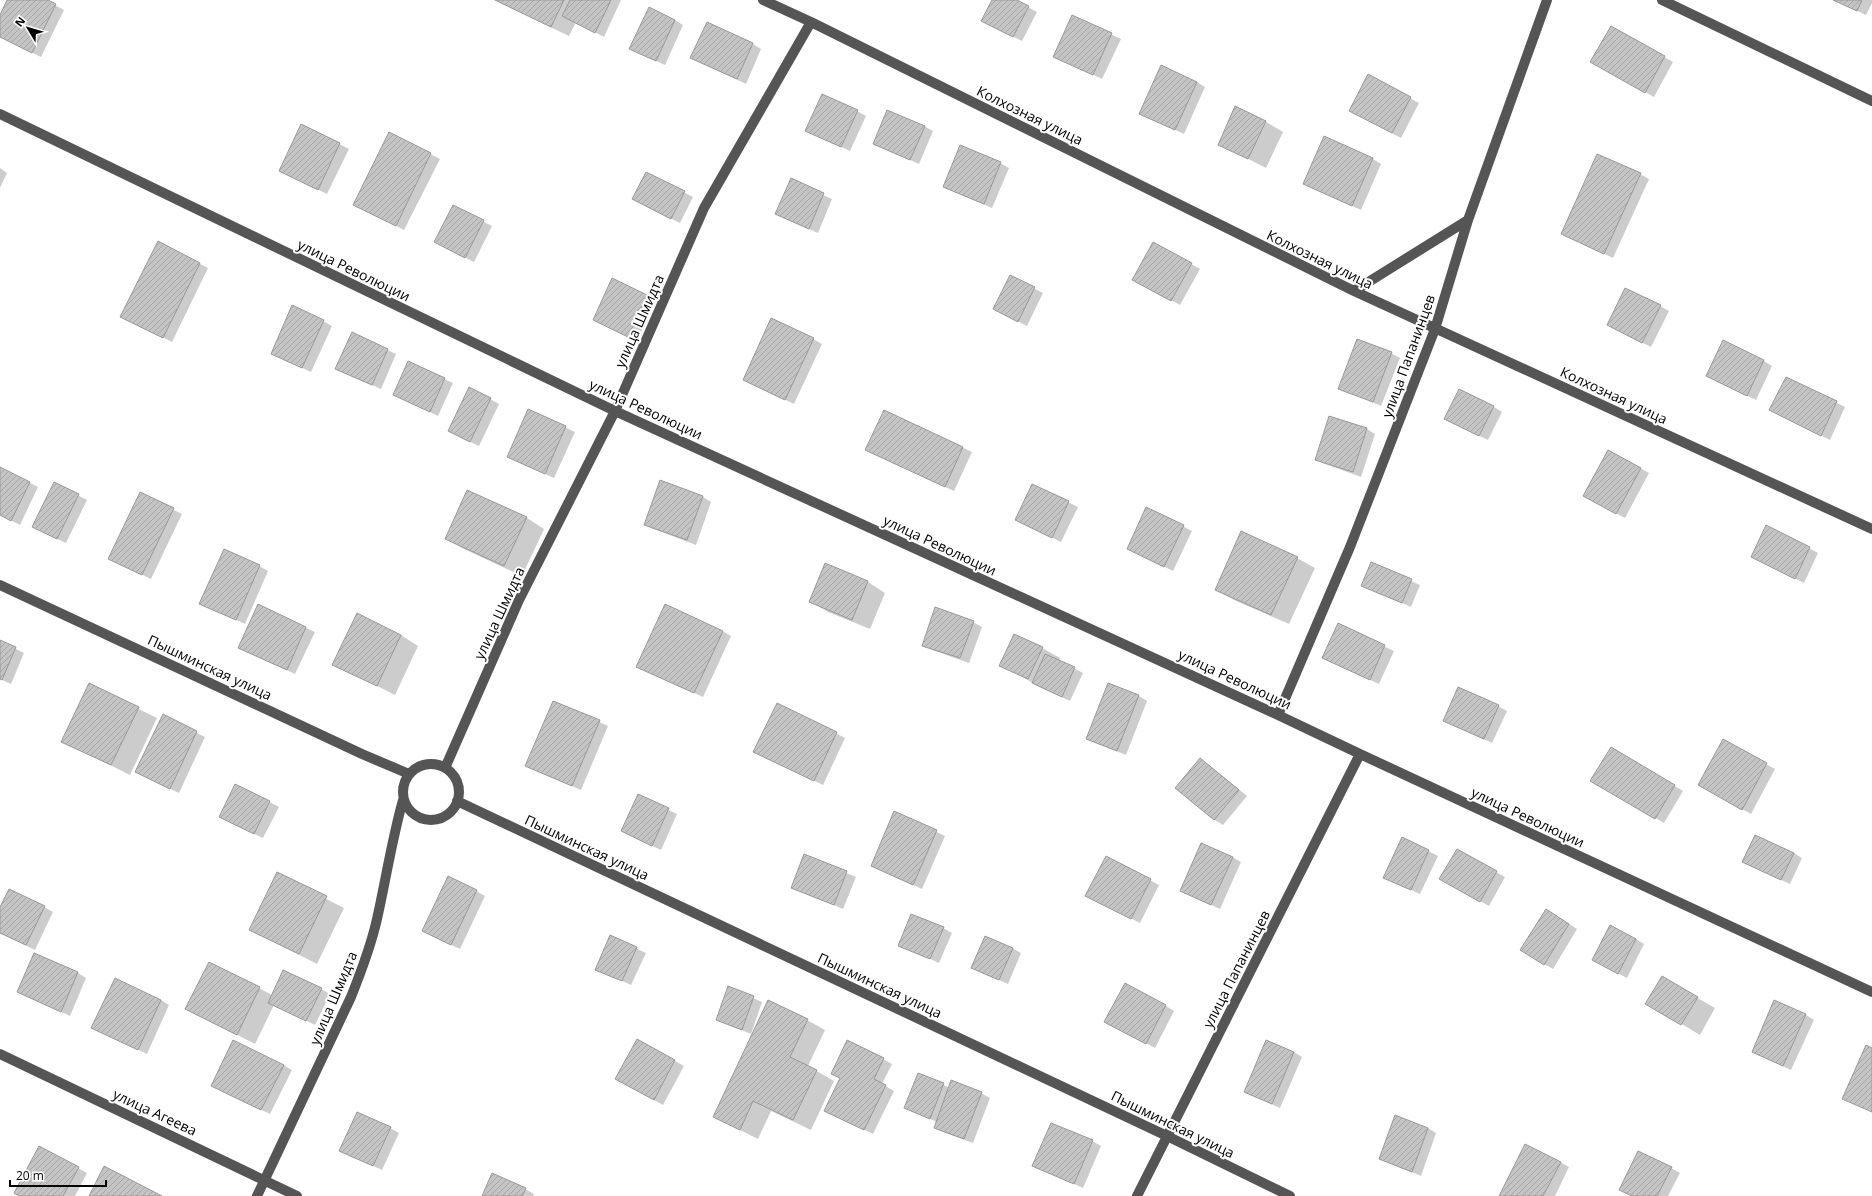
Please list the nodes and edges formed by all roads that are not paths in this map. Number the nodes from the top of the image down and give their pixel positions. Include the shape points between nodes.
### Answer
1 (762, 0) edge
2 (1547, 0) edge
3 (1662, 0) edge
4 (811, 22) junction
5 (1872, 101) edge
6 (0, 114) edge
7 (1468, 220) junction
8 (1354, 291) junction
9 (1435, 329) junction
10 (615, 412) junction
11 (1872, 529) edge
12 (0, 585) edge
13 (1278, 715) junction
14 (1360, 754) junction
15 (445, 768) junction
16 (409, 774) junction
17 (403, 800) junction
18 (457, 801) junction
19 (1872, 992) edge
20 (0, 1054) edge
21 (1167, 1136) junction
22 (264, 1180) junction
23 (257, 1196) edge
24 (297, 1196) edge
25 (1137, 1196) edge
26 (1290, 1196) edge

1 - 4 street, Колхозная улица
2 - 7 street, улица Папанинцев
3 - 5 street
4 - 8 street, Колхозная улица
4 - 10 street, улица Шмидта via 704,208
6 - 10 street, улица Революции
7 - 8 street
7 - 9 street, улица Папанинцев
8 - 9 street, Колхозная улица
9 - 11 street, Колхозная улица
9 - 13 street, улица Папанинцев via 1350,547
10 - 13 street, улица Революции
10 - 15 street, улица Шмидта via 519,600
12 - 16 street, Пышминская улица
13 - 14 street, улица Революции
14 - 19 street, улица Революции
14 - 21 street, улица Папанинцев
15 - 16 street via 436,764 426,764
15 - 18 street via 457,782
16 - 17 street via 402,790
17 - 18 street via 418,818 430,820 441,818 451,811
17 - 22 street, улица Шмидта via 377,920 363,967
18 - 21 street, Пышминская улица
20 - 22 street, улица Агеева
21 - 25 street, улица Папанинцев
21 - 26 street, Пышминская улица
22 - 23 street, улица Шмидта
22 - 24 street, улица Агеева

